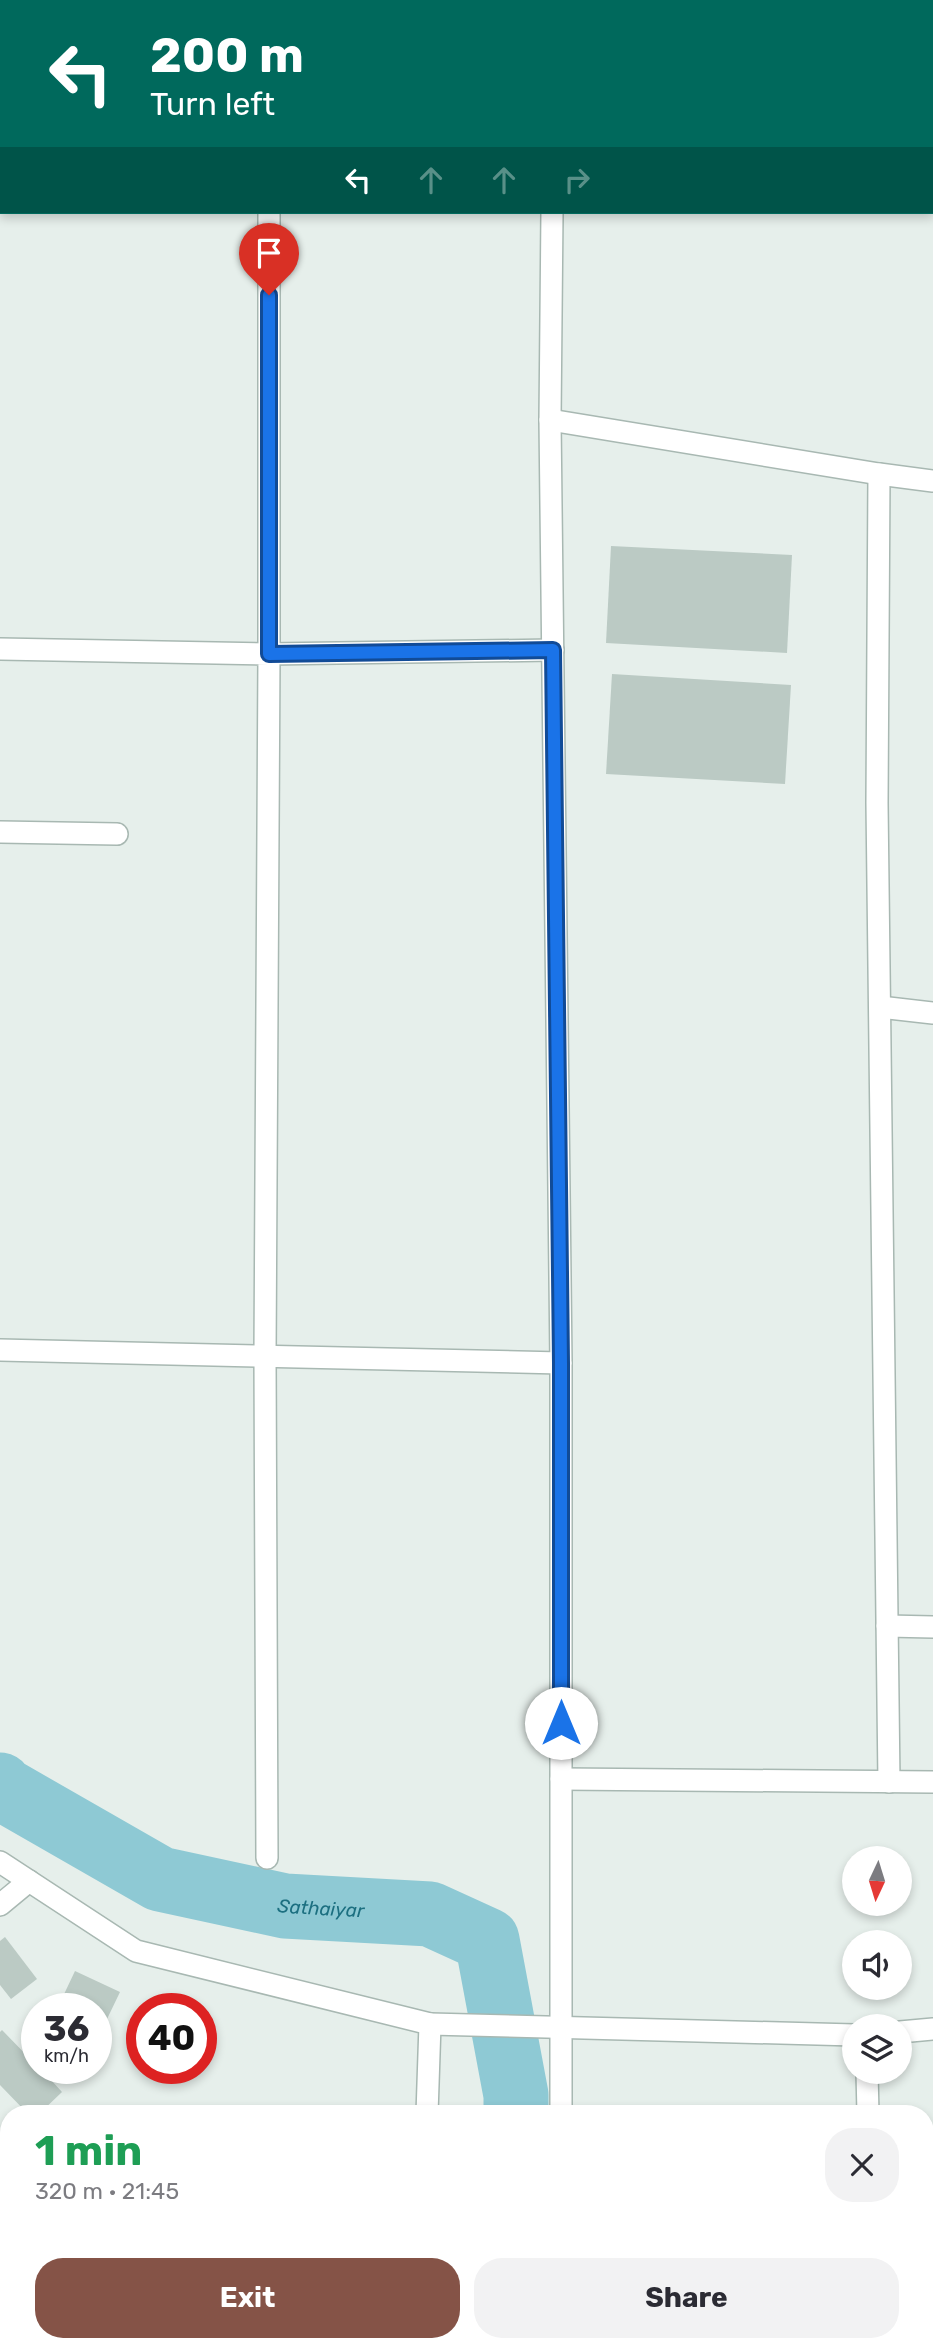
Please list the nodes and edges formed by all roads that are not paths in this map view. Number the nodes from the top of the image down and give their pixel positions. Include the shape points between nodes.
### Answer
1 (269, 214) edge
2 (552, 214) edge
3 (550, 420) junction
4 (879, 474) junction
5 (933, 481) edge
6 (0, 649) edge
7 (553, 650) junction
8 (269, 654) junction
9 (0, 832) edge
10 (117, 834) dead end
11 (880, 1007) junction
12 (933, 1013) edge
13 (0, 1350) edge
14 (265, 1356) junction
15 (561, 1363) junction
16 (887, 1626) junction
17 (933, 1627) edge
18 (561, 1779) junction
19 (889, 1782) junction
20 (933, 1782) edge
21 (267, 1858) dead end
22 (0, 1862) edge
23 (29, 1881) junction
24 (0, 1905) edge
25 (430, 2024) junction
26 (561, 2027) junction
27 (933, 2029) edge
28 (912, 2031) edge
29 (842, 2035) edge
30 (867, 2084) edge
31 (427, 2105) edge
32 (561, 2105) edge
33 (867, 2105) edge

1 - 8 street
2 - 3 street
3 - 4 street
3 - 7 street
4 - 5 street
4 - 11 street
6 - 8 street
7 - 8 street
7 - 15 street
8 - 14 street
9 - 10 street
11 - 12 street
11 - 16 street
13 - 14 street
14 - 15 street
14 - 21 street
15 - 18 street
16 - 17 street
16 - 19 street
18 - 19 street
18 - 26 street
19 - 20 street
22 - 23 street
23 - 24 street
23 - 25 street via 136,1951
25 - 26 street
25 - 31 street
26 - 29 street
26 - 32 street
27 - 28 street
30 - 33 street

